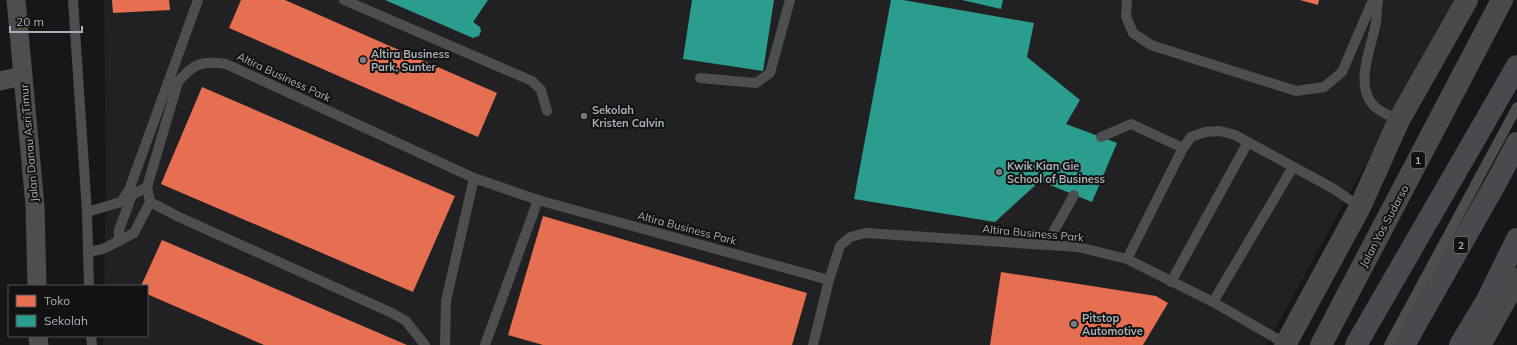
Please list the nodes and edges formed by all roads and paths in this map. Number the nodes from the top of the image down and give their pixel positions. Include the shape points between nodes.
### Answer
1 (16, 0) edge
2 (73, 0) edge
3 (198, 0) edge
4 (344, 0) edge
5 (790, 0) edge
6 (1128, 0) edge
7 (1373, 0) edge
8 (1378, 0) edge
9 (1467, 0) edge
10 (1502, 0) edge
11 (1517, 66) edge
12 (22, 76) junction
13 (700, 78) dead end
14 (0, 81) edge
15 (1517, 107) edge
16 (547, 111) dead end
17 (1400, 120) junction
18 (1101, 137) dead end
19 (1248, 142) junction
20 (1517, 143) edge
21 (1183, 148) junction
22 (1293, 167) junction
23 (474, 178) junction
24 (147, 187) junction
25 (1074, 195) dead end
26 (538, 200) junction
27 (150, 202) junction
28 (1360, 207) junction
29 (87, 212) junction
30 (1517, 240) edge
31 (119, 241) junction
32 (1046, 245) junction
33 (88, 252) junction
34 (1127, 259) junction
35 (1517, 265) edge
36 (1517, 279) edge
37 (829, 280) junction
38 (1171, 282) junction
39 (37, 285) edge
40 (89, 285) edge
41 (1213, 302) junction
42 (1486, 302) junction
43 (425, 345) edge
44 (445, 345) edge
45 (485, 345) edge
46 (813, 345) edge
47 (1285, 345) edge
48 (1321, 345) edge
49 (1356, 345) edge
50 (1389, 345) edge
51 (1404, 345) edge
52 (1460, 345) edge
53 (1480, 345) edge

1 - 12 street, Jalan Danau Asri Timur
2 - 29 lane
3 - 29 lane via 129,190 121,202
4 - 16 lane via 532,81 541,90
5 - 13 lane via 770,73 756,83
6 - 7 lane via 1126,16 1133,33 1150,45 1296,91 1324,87 1342,72
8 - 17 lane via 1376,22 1367,58 1364,83 1366,96 1374,106
9 - 17 highway
10 - 48 highway, Jalan Yos Sudarso / 1
11 - 49 highway
12 - 14 street
12 - 39 street, Jalan Danau Asri Timur via 35,206
15 - 50 lane
17 - 28 highway
18 - 21 lane via 1131,124
19 - 21 lane via 1220,131 1205,132 1191,137
19 - 22 lane
19 - 38 lane
20 - 51 highway, 2
21 - 34 lane
22 - 28 lane via 1334,189
22 - 41 lane
23 - 24 lane, Altira Business Park via 226,64 213,62 188,70 178,82
23 - 26 lane, Altira Business Park
23 - 44 lane via 446,301
24 - 27 lane, Altira Business Park
24 - 31 lane via 132,195 119,230
25 - 32 lane
26 - 37 lane, Altira Business Park
26 - 45 lane
27 - 31 lane via 134,233
27 - 43 lane via 392,313 406,321
28 - 47 highway
29 - 33 lane
30 - 42 highway
31 - 33 lane via 103,249
32 - 34 lane, Altira Business Park via 1078,247
32 - 37 lane, Altira Business Park via 866,234 850,237 840,246
33 - 40 lane
34 - 38 lane, Altira Business Park
35 - 42 highway
36 - 53 highway
37 - 46 lane, Altira Business Park
38 - 41 lane, Altira Business Park
41 - 47 lane, Altira Business Park
42 - 52 highway

